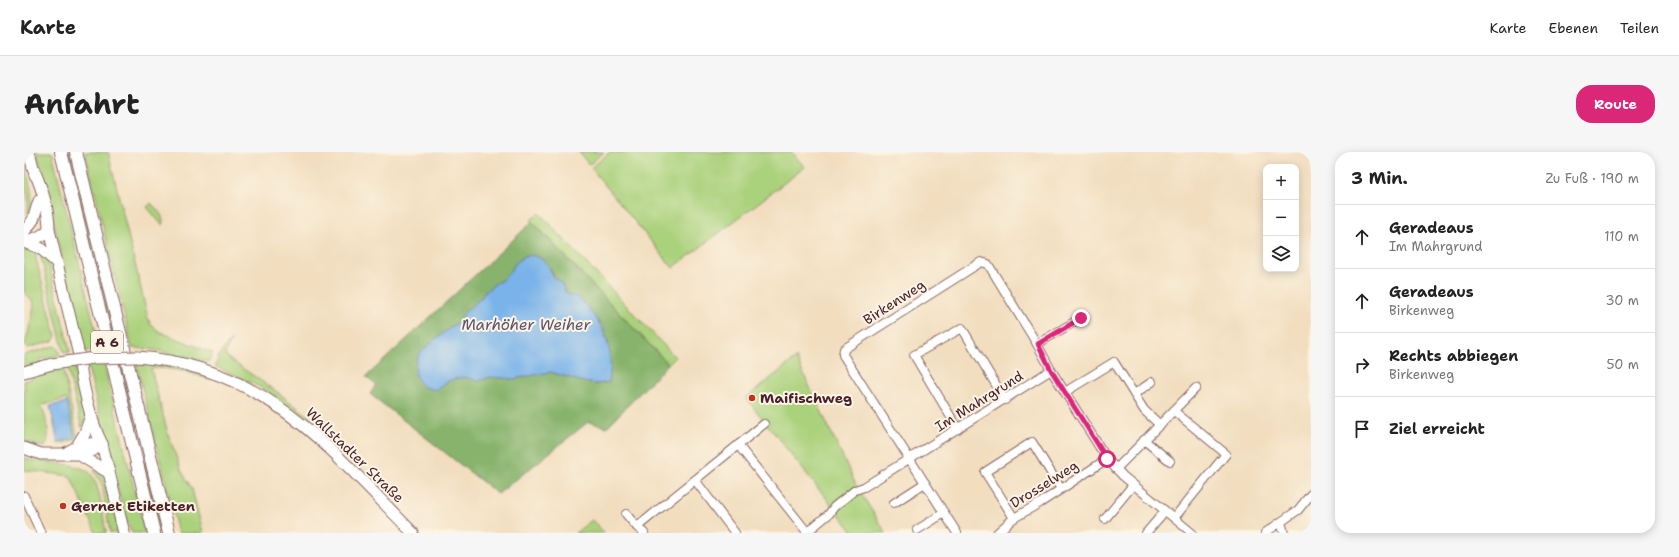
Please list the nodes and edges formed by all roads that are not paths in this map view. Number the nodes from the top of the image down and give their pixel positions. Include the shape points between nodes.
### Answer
1 (30, 152) edge
2 (61, 152) edge
3 (76, 152) edge
4 (33, 168) junction
5 (39, 200) junction
6 (50, 230) junction
7 (24, 232) edge
8 (24, 242) edge
9 (57, 263) junction
10 (1081, 318) dead end
11 (1038, 344) junction
12 (79, 355) junction
13 (1051, 370) junction
14 (24, 372) edge
15 (1152, 382) dead end
16 (1196, 388) dead end
17 (1065, 392) junction
18 (1134, 394) junction
19 (1005, 400) junction
20 (1174, 411) junction
21 (91, 415) junction
22 (764, 424) dead end
23 (1160, 425) junction
24 (958, 429) junction
25 (1144, 440) junction
26 (102, 444) junction
27 (738, 445) junction
28 (24, 448) edge
29 (78, 450) junction
30 (909, 459) junction
31 (1107, 459) junction
32 (1170, 461) dead end
33 (1116, 469) junction
34 (108, 472) junction
35 (695, 480) junction
36 (925, 483) junction
37 (1133, 485) junction
38 (1061, 488) junction
39 (1311, 494) edge
40 (24, 496) edge
41 (894, 503) dead end
42 (1165, 511) junction
43 (944, 513) junction
44 (626, 514) dead end
45 (1014, 518) junction
46 (1174, 518) junction
47 (1105, 519) dead end
48 (1281, 522) junction
49 (637, 526) junction
50 (917, 530) dead end
51 (41, 533) edge
52 (124, 533) edge
53 (154, 533) edge
54 (169, 533) edge
55 (413, 533) edge
56 (644, 533) edge
57 (735, 533) edge
58 (806, 533) edge
59 (957, 533) edge
60 (996, 533) edge
61 (1146, 533) edge
62 (1192, 533) edge
63 (1265, 533) edge
64 (1284, 533) edge

1 - 4 main road
2 - 53 highway, A 6
3 - 54 highway, A 6
4 - 5 main road
4 - 6 main road via 43,190 50,218
5 - 6 main road
5 - 7 main road via 33,220
6 - 7 main road via 37,228
6 - 8 main road
6 - 9 main road
8 - 9 main road via 40,248
9 - 12 main road
10 - 11 street
11 - 13 street, Birkenweg
11 - 30 street, Birkenweg via 988,264 980,262 844,349 843,355
12 - 21 main road
12 - 26 main road via 102,432
13 - 17 street
13 - 19 street, Im Mahrgrund
14 - 55 main road, Wallstadter Straße, bridge via 52,364 94,358 139,357 209,371 237,382 264,396 308,428
15 - 18 street
16 - 20 street
17 - 18 street via 1114,362
17 - 31 street
18 - 23 street via 1144,410
19 - 24 street, Im Mahrgrund
19 - 24 street via 962,328 914,355
20 - 23 street
20 - 46 street via 1226,454
21 - 26 main road
21 - 29 main road
22 - 27 street
23 - 25 street
24 - 30 street, Im Mahrgrund
25 - 32 street
25 - 33 street
26 - 29 main road via 90,442
26 - 34 main road
27 - 35 street
27 - 58 street
28 - 29 main road via 41,454
29 - 34 main road
30 - 36 street, Birkenweg
30 - 58 street, Im Mahrgrund via 855,490
31 - 33 street
31 - 38 street, Drosselweg
33 - 37 street
34 - 52 main road
35 - 49 street
35 - 57 street
36 - 41 street
36 - 43 street, Birkenweg
37 - 42 street
37 - 47 street
38 - 45 street, Drosselweg
38 - 45 street via 1032,442 985,472
39 - 48 street via 1298,510
40 - 51 street
42 - 46 street
42 - 61 street
43 - 50 street
43 - 59 street, Birkenweg
44 - 49 street
45 - 60 street, Drosselweg
46 - 62 street
48 - 63 street
48 - 64 street
49 - 56 street

